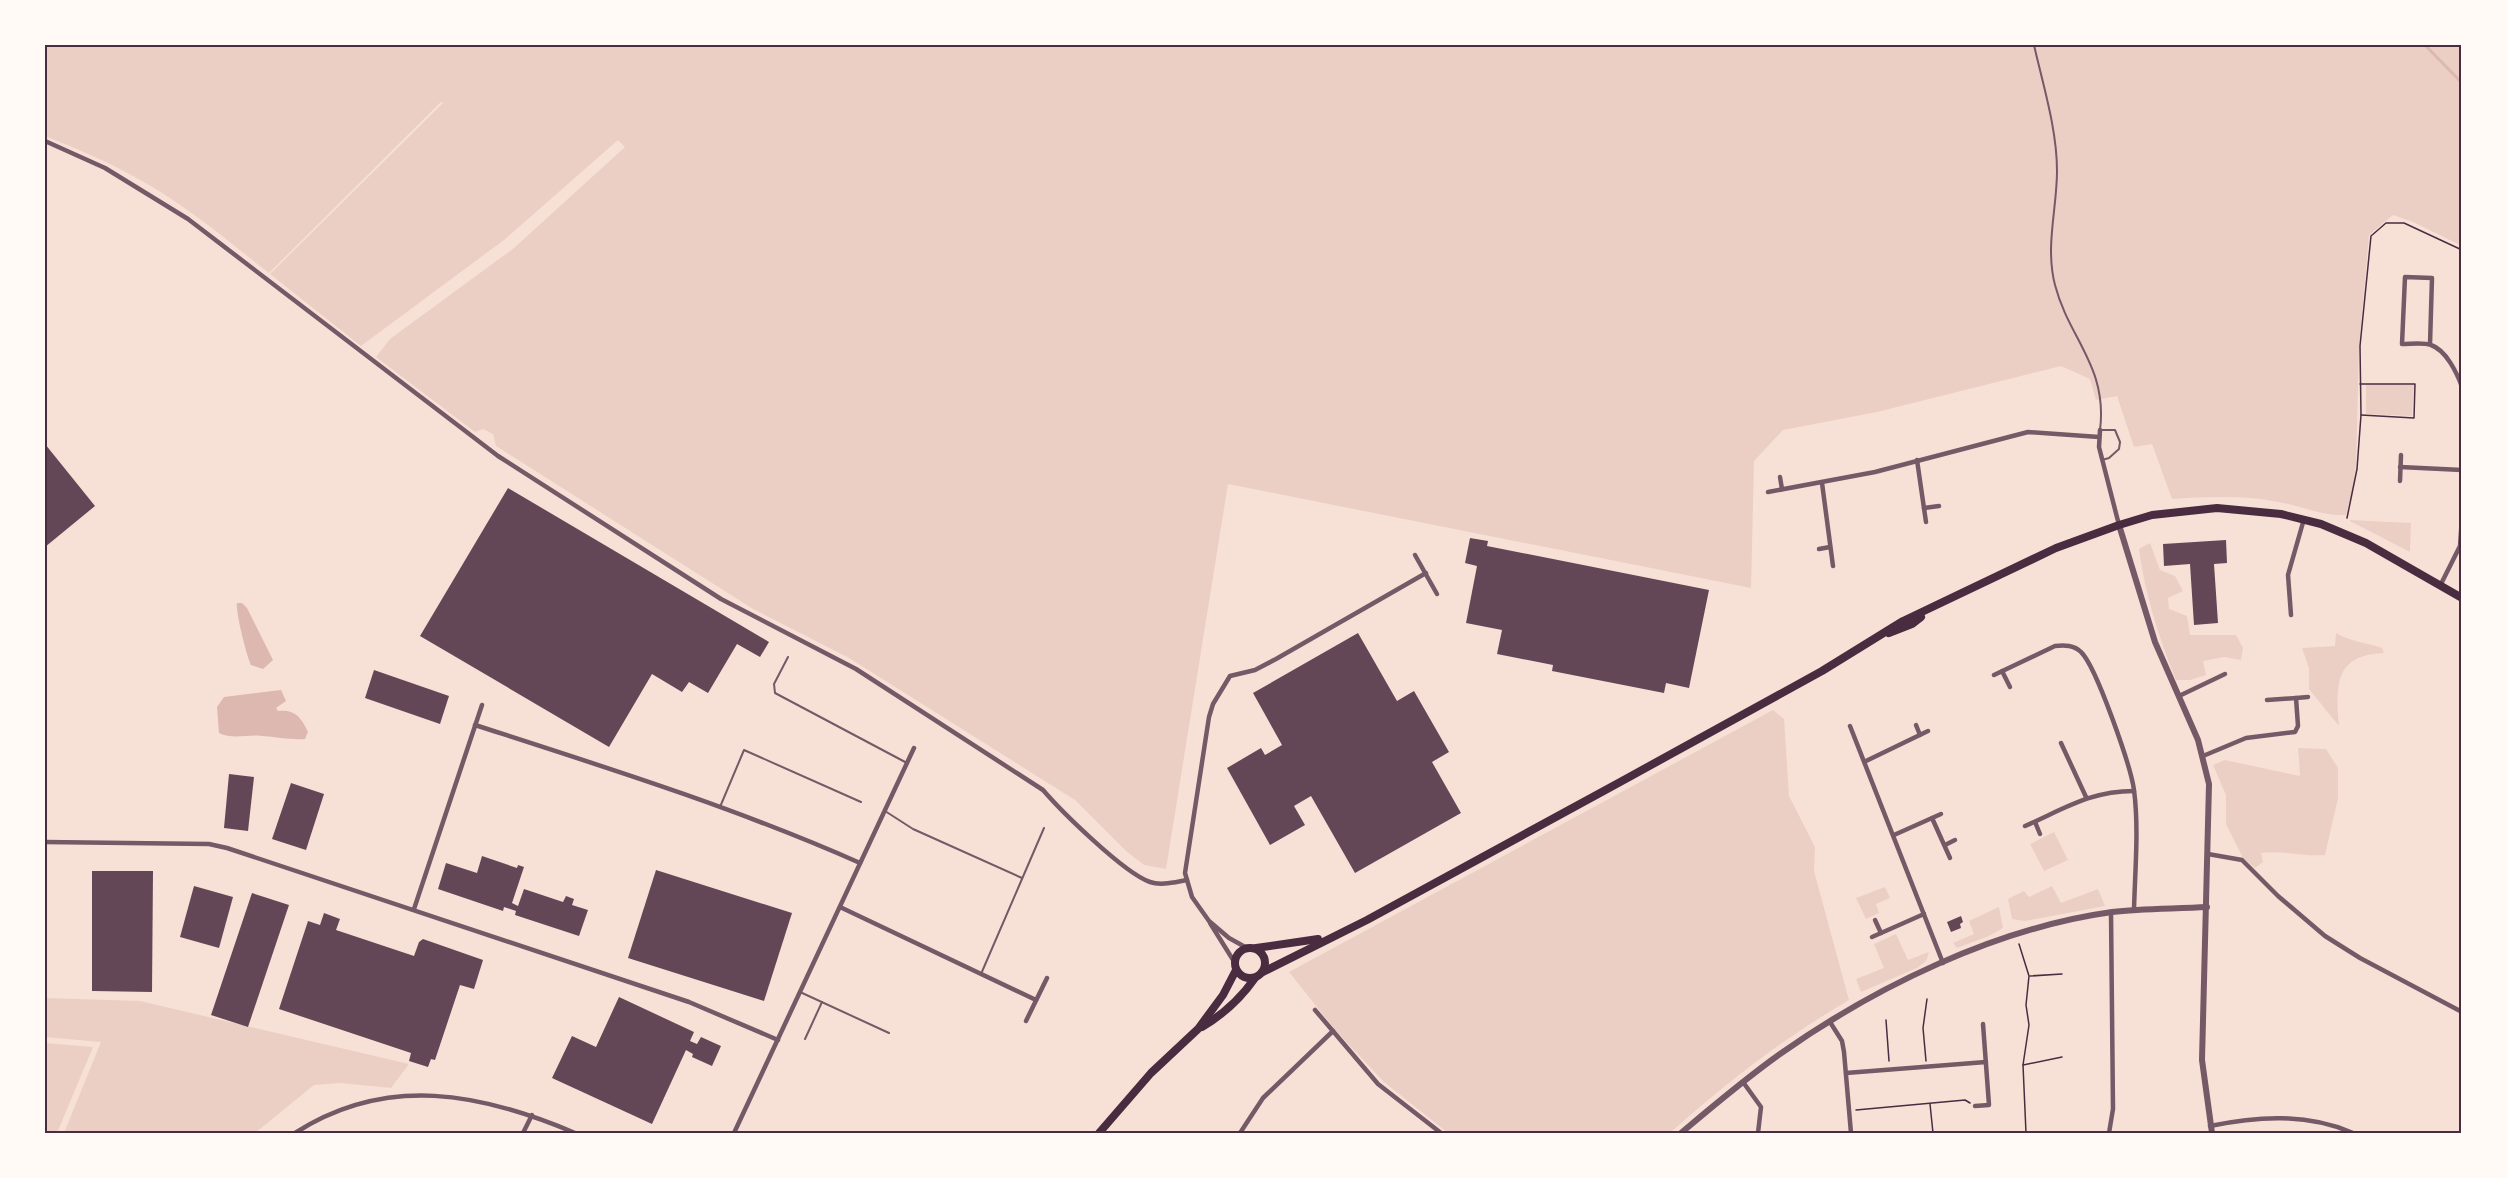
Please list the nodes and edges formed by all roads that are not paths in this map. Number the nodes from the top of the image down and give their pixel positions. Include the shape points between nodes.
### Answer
1 (2034, 45) edge
2 (45, 141) edge
3 (2430, 344) junction
4 (2462, 387) edge
5 (2099, 433) junction
6 (2401, 455) dead end
7 (1917, 460) junction
8 (2102, 460) junction
9 (2400, 467) junction
10 (2462, 470) edge
11 (1780, 477) dead end
12 (2400, 481) dead end
13 (1822, 483) junction
14 (1782, 489) junction
15 (1768, 492) dead end
16 (1939, 506) dead end
17 (1924, 508) junction
18 (2462, 517) edge
19 (2304, 519) junction
20 (1926, 522) dead end
21 (2119, 525) junction
22 (2462, 540) edge
23 (1830, 547) junction
24 (1819, 549) dead end
25 (1415, 555) dead end
26 (1833, 566) dead end
27 (1426, 573) junction
28 (2440, 586) junction
29 (1437, 594) dead end
30 (2462, 598) edge
31 (2291, 615) dead end
32 (788, 657) dead end
33 (2002, 671) junction
34 (2224, 674) dead end
35 (1994, 675) dead end
36 (2010, 687) dead end
37 (2179, 696) junction
38 (2308, 696) dead end
39 (2296, 698) junction
40 (2267, 700) dead end
41 (482, 705) dead end
42 (475, 725) junction
43 (1916, 725) dead end
44 (1850, 726) dead end
45 (1928, 731) dead end
46 (1920, 735) junction
47 (2061, 743) dead end
48 (914, 748) dead end
49 (2203, 756) junction
50 (1866, 761) junction
51 (907, 763) junction
52 (2134, 791) junction
53 (2086, 797) junction
54 (861, 802) dead end
55 (720, 807) junction
56 (885, 811) junction
57 (1941, 814) dead end
58 (1932, 818) junction
59 (2035, 822) junction
60 (2025, 826) dead end
61 (1044, 828) dead end
62 (2040, 834) dead end
63 (1894, 835) junction
64 (1955, 840) dead end
65 (45, 842) edge
66 (1945, 845) junction
67 (2208, 854) junction
68 (1950, 858) dead end
69 (860, 863) junction
70 (1022, 878) junction
71 (1187, 880) junction
72 (840, 907) junction
73 (2207, 907) junction
74 (414, 909) junction
75 (2134, 910) junction
76 (2111, 912) junction
77 (1924, 914) junction
78 (1875, 920) dead end
79 (1209, 921) junction
80 (1881, 933) junction
81 (1333, 936) junction
82 (1872, 937) dead end
83 (1251, 948) junction
84 (1943, 963) junction
85 (1236, 966) junction
86 (1263, 972) junction
87 (981, 974) junction
88 (1047, 978) dead end
89 (1255, 978) junction
90 (800, 992) junction
91 (1036, 1000) junction
92 (822, 1002) junction
93 (1315, 1010) dead end
94 (2462, 1012) edge
95 (1026, 1021) dead end
96 (1830, 1022) junction
97 (1983, 1024) dead end
98 (1198, 1029) junction
99 (1333, 1031) junction
100 (889, 1033) dead end
101 (805, 1039) dead end
102 (778, 1040) junction
103 (1986, 1062) junction
104 (1846, 1072) junction
105 (1743, 1082) junction
106 (1975, 1106) road end
107 (532, 1114) junction
108 (2211, 1129) edge
109 (295, 1133) edge
110 (523, 1133) edge
111 (575, 1133) edge
112 (734, 1133) edge
113 (1099, 1133) edge
114 (1240, 1133) edge
115 (1441, 1133) edge
116 (1681, 1133) edge
117 (1758, 1133) edge
118 (1851, 1133) edge
119 (2109, 1133) edge
120 (2353, 1133) edge

1 - 5 lane via 2057,168 2051,242 2055,283 2101,395
2 - 71 street via 105,168 188,219 498,456 721,598 856,669 1043,790 1111,855 1142,878 1155,884
3 - 3 street via 2432,278 2405,277 2402,344
3 - 4 street via 2446,357
5 - 7 street via 2028,432
5 - 8 street
5 - 8 lane via 2115,430 2120,442 2119,449
6 - 9 street
7 - 13 street
7 - 17 street
8 - 21 street
9 - 10 street
9 - 12 street
11 - 14 street
13 - 14 street
13 - 23 street
14 - 15 street
16 - 17 street
17 - 20 street
18 - 22 street
19 - 21 main road via 2217,508 2152,515
19 - 28 main road via 2366,543
19 - 31 street via 2288,575
21 - 37 street via 2155,642
21 - 81 main road via 2056,548 1903,621 1622,781
22 - 28 street
23 - 24 street
23 - 26 street
25 - 27 street
27 - 29 street
27 - 71 street via 1276,659 1255,670 1230,676 1209,717
28 - 30 main road
32 - 51 lane via 774,684 775,693
33 - 35 street
33 - 36 street
33 - 52 street via 2055,646 2066,645 2082,653 2127,756
34 - 37 street
37 - 49 street
38 - 39 street
39 - 40 street
39 - 49 street via 2295,732 2246,738
41 - 42 street
42 - 55 street
42 - 74 street
43 - 46 street
44 - 50 street
45 - 46 street
46 - 50 street
47 - 53 street
48 - 51 street
49 - 67 street via 2209,784
50 - 63 street
51 - 56 street
52 - 53 street
52 - 75 street
53 - 59 street
54 - 55 lane via 744,750
55 - 69 street
56 - 69 street
56 - 70 lane via 913,829
57 - 58 street
58 - 63 street
58 - 66 street
59 - 60 street
59 - 62 street
61 - 70 lane
63 - 77 street
64 - 66 street
65 - 74 street via 209,844
66 - 68 street
67 - 73 street
67 - 94 street via 2242,860 2325,936
69 - 72 street
70 - 87 lane
71 - 79 street via 1192,897
72 - 87 street
72 - 90 street
73 - 75 street
73 - 108 street via 2202,1060
74 - 102 street via 689,1002
75 - 76 street
76 - 84 street via 2028,931
76 - 119 street via 2113,1109
77 - 80 street
77 - 84 street
78 - 80 street
79 - 83 street via 1229,938
79 - 85 street
80 - 82 street
81 - 83 main road
81 - 86 main road
83 - 85 main road via 1237,955
83 - 86 main road via 1264,956
84 - 96 street
85 - 89 main road via 1244,977
85 - 98 main road via 1223,994
86 - 89 main road
87 - 91 street
88 - 91 street
89 - 98 main road via 1240,998
90 - 92 lane
90 - 102 street
91 - 95 street
92 - 100 lane
92 - 101 lane
93 - 99 street
96 - 104 street via 1842,1041
96 - 105 street
97 - 103 street
98 - 113 main road via 1151,1072
99 - 114 street via 1263,1098
99 - 115 street via 1378,1084
102 - 112 street
103 - 104 street
103 - 106 street via 1989,1105
104 - 118 street
105 - 116 street
105 - 117 street via 1761,1107
107 - 109 street via 439,1095 388,1097 346,1107
107 - 110 street
107 - 111 street
108 - 120 street via 2250,1118 2291,1118

